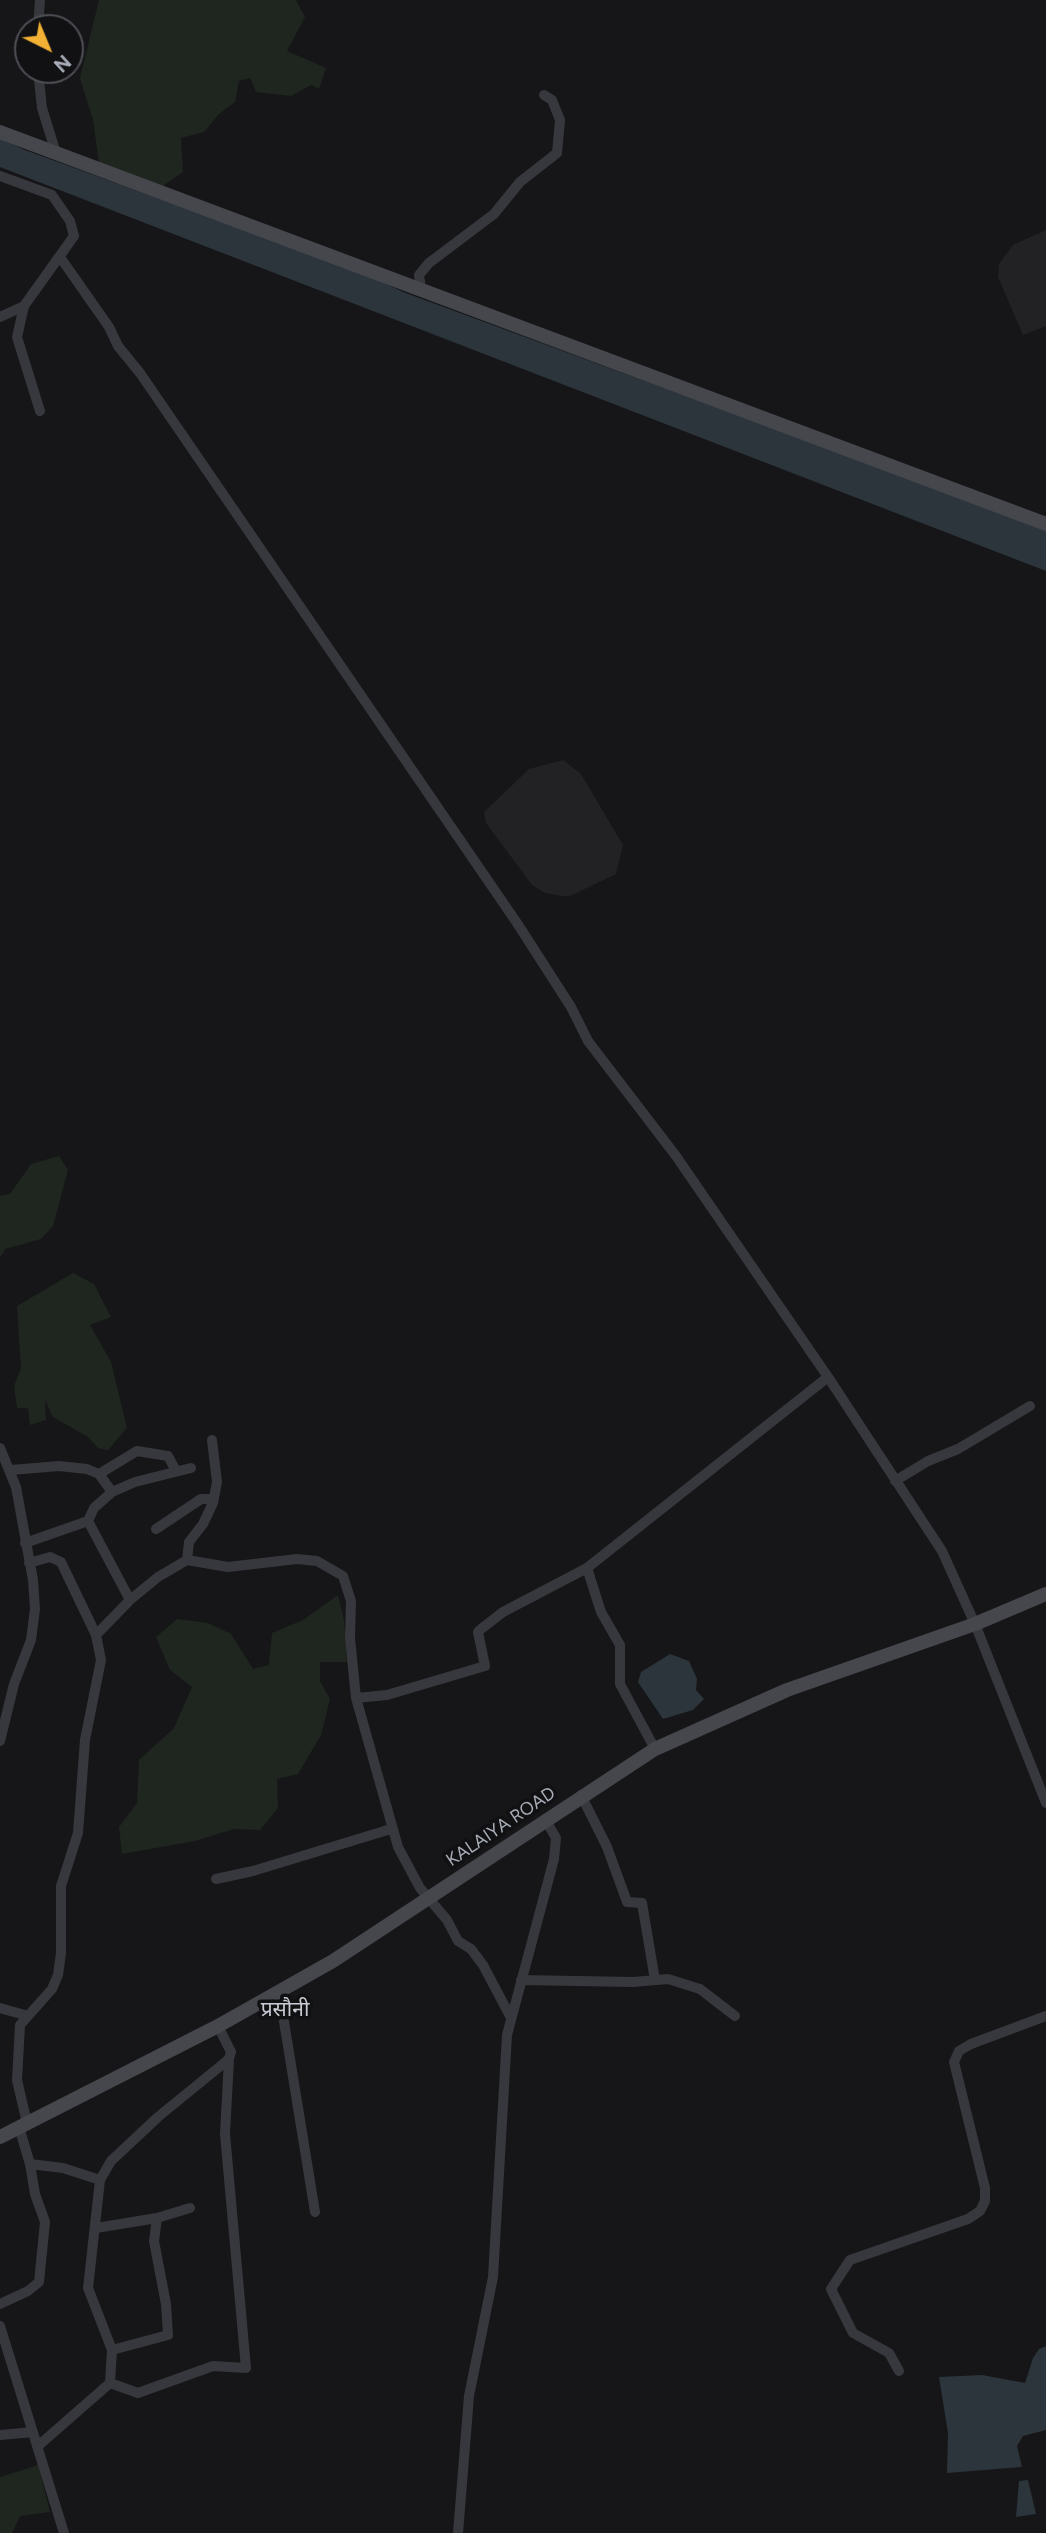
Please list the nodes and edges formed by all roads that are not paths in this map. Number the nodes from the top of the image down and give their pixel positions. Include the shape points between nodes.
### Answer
1 (39, 84) edge
2 (544, 95) dead end
3 (0, 132) edge
4 (56, 153) junction
5 (0, 176) edge
6 (60, 257) junction
7 (421, 289) junction
8 (24, 306) junction
9 (0, 317) edge
10 (40, 411) dead end
11 (1046, 524) edge
12 (828, 1377) junction
13 (1030, 1406) dead end
14 (212, 1440) dead end
15 (0, 1448) edge
16 (191, 1468) dead end
17 (11, 1470) junction
18 (176, 1471) junction
19 (99, 1474) junction
20 (895, 1481) junction
21 (111, 1492) junction
22 (213, 1503) junction
23 (88, 1521) junction
24 (156, 1529) dead end
25 (25, 1543) junction
26 (187, 1560) junction
27 (29, 1563) junction
28 (587, 1568) junction
29 (1046, 1594) edge
30 (130, 1600) junction
31 (975, 1624) junction
32 (96, 1635) junction
33 (356, 1698) junction
34 (0, 1741) edge
35 (655, 1749) junction
36 (581, 1796) junction
37 (1046, 1803) edge
38 (545, 1819) junction
39 (391, 1829) junction
40 (216, 1879) dead end
41 (429, 1899) junction
42 (522, 1980) junction
43 (655, 1980) junction
44 (279, 1991) junction
45 (0, 2008) edge
46 (25, 2015) junction
47 (510, 2016) junction
48 (735, 2016) dead end
49 (1046, 2016) edge
50 (218, 2026) junction
51 (229, 2059) junction
52 (23, 2125) junction
53 (0, 2137) edge
54 (30, 2164) junction
55 (100, 2180) junction
56 (190, 2208) dead end
57 (315, 2212) dead end
58 (157, 2218) junction
59 (96, 2228) junction
60 (0, 2304) edge
61 (0, 2326) edge
62 (112, 2350) junction
63 (899, 2371) dead end
64 (110, 2383) junction
65 (33, 2432) junction
66 (0, 2435) edge
67 (38, 2446) junction
68 (64, 2533) edge
69 (458, 2533) edge

1 - 4 street
2 - 7 street via 552,100 560,120 557,153 520,181 494,214 429,263 419,275
3 - 4 main road
4 - 7 main road
5 - 6 street via 51,195 60,206 74,236
6 - 8 street
6 - 12 street via 517,923 588,1041 677,1156
7 - 11 main road
8 - 9 street
8 - 10 street via 18,337
12 - 20 street
12 - 28 street
13 - 20 street
14 - 22 street via 217,1482
15 - 17 street
16 - 18 street
17 - 19 street via 59,1466
17 - 25 street
18 - 19 street via 168,1456 137,1451
18 - 21 street
19 - 21 street
20 - 31 street via 942,1551
21 - 23 street
22 - 24 street via 201,1499
22 - 26 street via 189,1542
23 - 25 street
23 - 30 street
25 - 27 street
26 - 30 street
26 - 33 street via 228,1567 297,1559 317,1562 343,1576 351,1601
27 - 32 street via 50,1557 61,1562
27 - 34 street via 35,1609 31,1640
28 - 33 street via 503,1612 481,1629 485,1666 387,1695
28 - 35 street via 601,1612 620,1645 620,1684
29 - 31 main road, KALAIYA ROAD
30 - 32 street
31 - 35 main road, KALAIYA ROAD via 787,1689
31 - 37 street
32 - 46 street via 101,1660 85,1740 78,1833 61,1886 58,1975 52,1989
33 - 39 street
35 - 36 main road, KALAIYA ROAD
36 - 38 main road, KALAIYA ROAD
36 - 43 street via 607,1847 627,1902 642,1903
38 - 41 main road, KALAIYA ROAD
38 - 42 street via 555,1838 554,1859
39 - 40 street
39 - 41 street via 406,1867
41 - 44 main road, KALAIYA ROAD
41 - 47 street via 458,1941 483,1965
42 - 43 street
42 - 47 street
43 - 48 street via 668,1979 700,1989
44 - 50 main road, KALAIYA ROAD
44 - 57 street
45 - 46 street
46 - 52 street via 17,2050
47 - 69 street via 493,2277 470,2396
49 - 63 street via 971,2043 954,2062 985,2188 980,2211 850,2260 831,2289 853,2333 888,2353
50 - 51 street via 231,2052
50 - 52 main road, KALAIYA ROAD
51 - 55 street via 111,2161
51 - 64 street via 225,2134 246,2368 214,2366 138,2393
52 - 53 main road, KALAIYA ROAD
52 - 54 street
54 - 55 street via 64,2168
54 - 60 street via 45,2222 39,2282
55 - 59 street
56 - 58 street
58 - 59 street
58 - 62 street via 154,2241 168,2335
59 - 62 street via 88,2288
61 - 65 street
62 - 64 street
64 - 67 street
65 - 66 street
65 - 67 street
67 - 68 street

